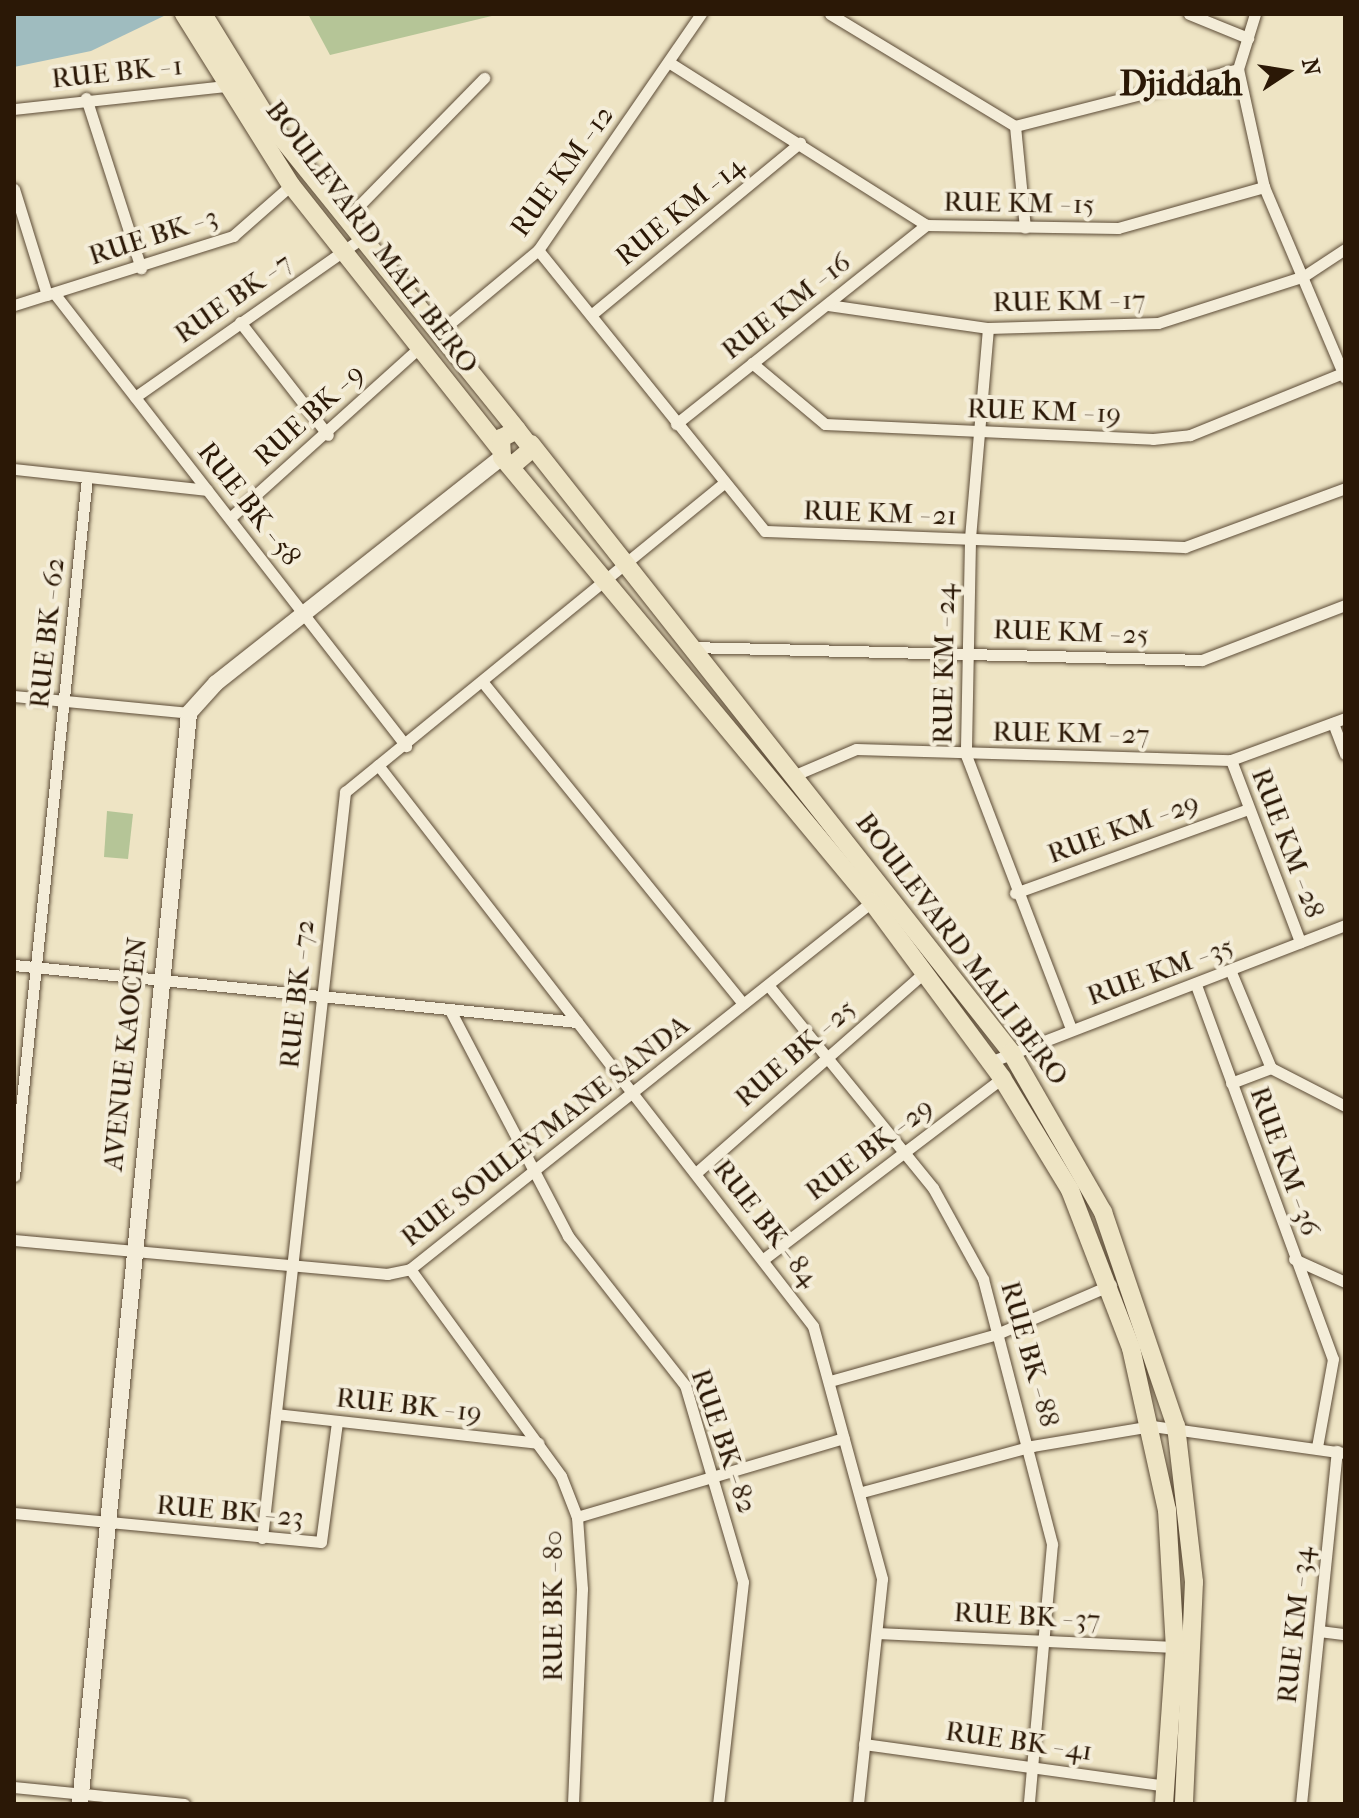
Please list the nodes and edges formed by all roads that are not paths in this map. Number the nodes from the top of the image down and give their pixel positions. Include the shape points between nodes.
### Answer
1 (184, 14) edge
2 (203, 14) edge
3 (701, 14) edge
4 (830, 14) edge
5 (1189, 14) edge
6 (1255, 14) edge
7 (1248, 38) junction
8 (670, 63) junction
9 (1238, 69) junction
10 (484, 78) dead end
11 (225, 86) junction
12 (86, 98) junction
13 (14, 109) edge
14 (1015, 126) junction
15 (800, 143) junction
16 (291, 185) junction
17 (1264, 187) junction
18 (14, 189) edge
19 (344, 221) junction
20 (926, 225) junction
21 (1025, 228) junction
22 (359, 240) junction
23 (1345, 249) edge
24 (538, 250) junction
25 (344, 255) junction
26 (141, 268) junction
27 (1304, 276) junction
28 (50, 294) junction
29 (14, 305) edge
30 (828, 305) junction
31 (591, 315) junction
32 (240, 322) junction
33 (988, 328) junction
34 (437, 334) junction
35 (420, 347) junction
36 (752, 363) junction
37 (1344, 375) edge
38 (135, 397) junction
39 (676, 424) junction
40 (517, 430) junction
41 (327, 434) junction
42 (981, 434) junction
43 (531, 444) junction
44 (505, 456) junction
45 (14, 469) edge
46 (87, 478) junction
47 (721, 485) junction
48 (1345, 488) edge
49 (207, 490) junction
50 (230, 518) junction
51 (970, 540) junction
52 (625, 566) junction
53 (609, 581) junction
54 (1345, 605) edge
55 (303, 613) junction
56 (690, 647) junction
57 (969, 652) junction
58 (485, 685) junction
59 (14, 696) edge
60 (732, 700) junction
61 (64, 701) junction
62 (189, 713) junction
63 (718, 715) junction
64 (1339, 721) edge
65 (747, 735) junction
66 (406, 746) junction
67 (1345, 754) edge
68 (966, 755) junction
69 (1231, 760) junction
70 (378, 765) junction
71 (795, 775) junction
72 (1248, 809) junction
73 (1015, 893) junction
74 (880, 896) junction
75 (1345, 925) edge
76 (1300, 942) junction
77 (14, 965) edge
78 (34, 966) junction
79 (925, 972) junction
80 (1231, 972) junction
81 (159, 977) junction
82 (768, 985) junction
83 (1196, 985) junction
84 (321, 996) junction
85 (743, 1004) junction
86 (451, 1012) junction
87 (577, 1022) junction
88 (1071, 1029) junction
89 (1011, 1052) junction
90 (825, 1056) junction
91 (990, 1062) junction
92 (1271, 1068) junction
93 (1002, 1078) junction
94 (1231, 1083) junction
95 (633, 1094) junction
96 (1345, 1094) edge
97 (1333, 1099) junction
98 (1345, 1106) edge
99 (905, 1153) junction
100 (697, 1172) junction
101 (534, 1175) junction
102 (14, 1176) edge
103 (14, 1240) edge
104 (132, 1252) junction
105 (765, 1258) junction
106 (1294, 1259) junction
107 (291, 1266) junction
108 (410, 1269) junction
109 (1345, 1282) edge
110 (1111, 1285) junction
111 (997, 1334) junction
112 (830, 1381) junction
113 (276, 1414) junction
114 (337, 1422) junction
115 (1152, 1426) junction
116 (1176, 1426) junction
117 (844, 1438) junction
118 (538, 1443) junction
119 (1032, 1446) junction
120 (1317, 1447) junction
121 (1341, 1452) edge
122 (715, 1476) junction
123 (862, 1492) junction
124 (14, 1513) edge
125 (577, 1517) junction
126 (104, 1523) junction
127 (262, 1538) junction
128 (1319, 1631) junction
129 (877, 1633) junction
130 (1345, 1634) edge
131 (1045, 1640) junction
132 (1175, 1647) junction
133 (864, 1744) junction
134 (1033, 1768) junction
135 (14, 1787) edge
136 (1165, 1795) edge
137 (81, 1798) edge
138 (184, 1804) edge
139 (573, 1804) edge
140 (718, 1804) edge
141 (858, 1804) edge
142 (1029, 1804) edge
143 (1184, 1804) edge
144 (1301, 1804) edge

1 - 11 main road, BOULEVARD MALI BERO
2 - 19 main road, BOULEVARD MALI BERO via 272,126
3 - 8 street, RUE KM - 12
4 - 14 street
5 - 7 street
6 - 7 street
7 - 9 street
8 - 15 street, RUE KM - 15
8 - 24 street, RUE KM - 12
9 - 14 street
9 - 17 street
10 - 19 street
11 - 12 street, RUE BK - 1
11 - 16 main road, BOULEVARD MALI BERO
12 - 13 street, RUE BK - 1
12 - 26 street
14 - 21 street
15 - 20 street, RUE KM - 15
15 - 31 street, RUE KM - 14
16 - 25 main road, BOULEVARD MALI BERO
16 - 26 street, RUE BK - 3 via 241,231
17 - 21 street, RUE KM - 15 via 1126,226
17 - 27 street
18 - 28 street, RUE BK - 58
19 - 22 main road, BOULEVARD MALI BERO
20 - 21 street, RUE KM - 15
20 - 30 street, RUE KM - 16
22 - 25 street, RUE BK - 7
22 - 34 main road, BOULEVARD MALI BERO
23 - 27 street, RUE KM - 17
24 - 31 street, RUE KM - 21
24 - 34 street, RUE KM - 12
25 - 32 street, RUE BK - 7
25 - 35 main road, BOULEVARD MALI BERO
26 - 28 street, RUE BK - 3
27 - 33 street, RUE KM - 17 via 1172,321
27 - 37 street
28 - 29 street, RUE BK - 3
28 - 38 street, RUE BK - 58
30 - 33 street, RUE KM - 17
30 - 36 street, RUE KM - 16
31 - 39 street, RUE KM - 21
32 - 38 street, RUE BK - 7
32 - 41 street
33 - 42 street, RUE KM - 24
34 - 40 main road, BOULEVARD MALI BERO
35 - 41 street, RUE BK - 9
35 - 44 main road, BOULEVARD MALI BERO
36 - 39 street, RUE KM - 16
36 - 42 street, RUE KM - 19 via 825,424
37 - 42 street, RUE KM - 19 via 1173,438
38 - 49 street, RUE BK - 58
39 - 47 street, RUE KM - 21
40 - 43 main road, BOULEVARD MALI BERO
40 - 44 main road
41 - 50 street, RUE BK - 9
42 - 51 street, RUE KM - 24
43 - 44 main road via 527,458
43 - 52 main road, BOULEVARD MALI BERO
44 - 53 main road, BOULEVARD MALI BERO
44 - 55 street
45 - 46 street
46 - 49 street
46 - 61 street, RUE BK - 62
47 - 51 street, RUE KM - 21 via 765,531
47 - 52 street, RUE BK - 72
48 - 51 street, RUE KM - 21 via 1192,547
49 - 50 street, RUE BK - 58
50 - 55 street, RUE BK - 58
51 - 57 street, RUE KM - 24
52 - 53 street, RUE BK - 72
52 - 56 main road, BOULEVARD MALI BERO
53 - 58 street, RUE BK - 72
53 - 63 main road, BOULEVARD MALI BERO
54 - 57 street, RUE KM - 25 via 1202,660
55 - 62 street
55 - 66 street, RUE BK - 58
56 - 57 street, RUE KM - 25
56 - 60 main road, BOULEVARD MALI BERO
57 - 68 street, RUE KM - 24
58 - 66 street, RUE BK - 72
58 - 85 street
59 - 61 street
60 - 63 main road
60 - 65 main road, BOULEVARD MALI BERO
61 - 62 street
61 - 78 street, RUE BK - 62
62 - 81 street, AVENUE KAOCEN
63 - 65 main road, BOULEVARD MALI BERO
64 - 67 street
64 - 69 street, RUE KM - 27
65 - 71 main road, BOULEVARD MALI BERO
65 - 74 main road, BOULEVARD MALI BERO
66 - 70 street, RUE BK - 72
68 - 69 street, RUE KM - 27
68 - 71 street, RUE KM - 27 via 850,749
68 - 73 street, RUE KM - 24
69 - 72 street, RUE KM - 28
70 - 84 street, RUE BK - 72 via 350,785 342,802
70 - 87 street, RUE BK - 84
71 - 74 main road, BOULEVARD MALI BERO
72 - 73 street, RUE KM - 29
72 - 76 street, RUE KM - 28
73 - 88 street, RUE KM - 24
74 - 79 main road, BOULEVARD MALI BERO
74 - 82 street, RUE SOULEYMANE SANDA
74 - 89 main road, BOULEVARD MALI BERO
75 - 76 street, RUE KM - 35
76 - 80 street, RUE KM - 35
77 - 78 street
78 - 81 street
78 - 102 street, RUE BK - 62
79 - 90 street, RUE BK - 25
79 - 91 main road, BOULEVARD MALI BERO
80 - 83 street, RUE KM - 35
80 - 92 street
81 - 84 street
81 - 104 street, AVENUE KAOCEN
82 - 85 street, RUE SOULEYMANE SANDA
82 - 90 street, RUE BK - 88
83 - 88 street, RUE KM - 35
83 - 94 street, RUE KM - 36
84 - 86 street
84 - 107 street, RUE BK - 72
85 - 95 street, RUE SOULEYMANE SANDA
86 - 87 street
86 - 101 street, RUE BK - 82
87 - 95 street, RUE BK - 84
88 - 89 street, RUE KM - 35
89 - 91 street, RUE KM - 35
89 - 116 main road, BOULEVARD MALI BERO via 1103,1212
90 - 99 street, RUE BK - 88
90 - 100 street, RUE BK - 25
91 - 93 main road, BOULEVARD MALI BERO
92 - 94 street
92 - 97 street
93 - 99 street, RUE BK - 29
93 - 110 main road, BOULEVARD MALI BERO via 1070,1190
94 - 106 street, RUE KM - 36
95 - 100 street, RUE BK - 84
95 - 101 street, RUE SOULEYMANE SANDA
96 - 97 street
97 - 98 street
99 - 105 street, RUE BK - 29
99 - 111 street, RUE BK - 88 via 967,1241
100 - 105 street, RUE BK - 84
101 - 108 street, RUE SOULEYMANE SANDA
101 - 122 street, RUE BK - 82 via 592,1269 682,1377
103 - 104 street, RUE SOULEYMANE SANDA
104 - 107 street, RUE SOULEYMANE SANDA
104 - 126 street, AVENUE KAOCEN
105 - 112 street, RUE BK - 84 via 808,1315
106 - 109 street
106 - 120 street, RUE KM - 36 via 1333,1359
107 - 108 street, RUE SOULEYMANE SANDA via 387,1274
107 - 113 street, RUE BK - 72
108 - 118 street, RUE BK - 80
110 - 111 street
110 - 115 main road, BOULEVARD MALI BERO
111 - 112 street
111 - 119 street, RUE BK - 88
112 - 117 street, RUE BK - 84
113 - 114 street, RUE BK - 19
113 - 127 street, RUE BK - 72
114 - 118 street, RUE BK - 19
114 - 127 street, RUE BK - 23 via 324,1538
115 - 116 street
115 - 119 street
115 - 132 main road, BOULEVARD MALI BERO via 1172,1552
116 - 120 street
116 - 143 main road, BOULEVARD MALI BERO via 1194,1582
117 - 122 street
117 - 123 street, RUE BK - 84
118 - 125 street, RUE BK - 80
119 - 123 street
119 - 131 street, RUE BK - 88 via 1052,1544
120 - 121 street
121 - 128 street, RUE KM - 34
122 - 125 street
122 - 140 street, RUE BK - 82 via 743,1582
123 - 129 street, RUE BK - 84 via 882,1579
124 - 126 street, RUE BK - 23
125 - 139 street, RUE BK - 80 via 582,1589
126 - 127 street, RUE BK - 23
126 - 137 street, AVENUE KAOCEN
128 - 130 street
128 - 144 street, RUE KM - 34
129 - 131 street, RUE BK - 37
129 - 133 street, RUE BK - 84
131 - 132 street, RUE BK - 37
131 - 134 street, RUE BK - 88
132 - 136 main road, BOULEVARD MALI BERO
133 - 134 street, RUE BK - 41
133 - 141 street, RUE BK - 84
134 - 136 street, RUE BK - 41
134 - 142 street, RUE BK - 88
135 - 137 street
137 - 138 street

